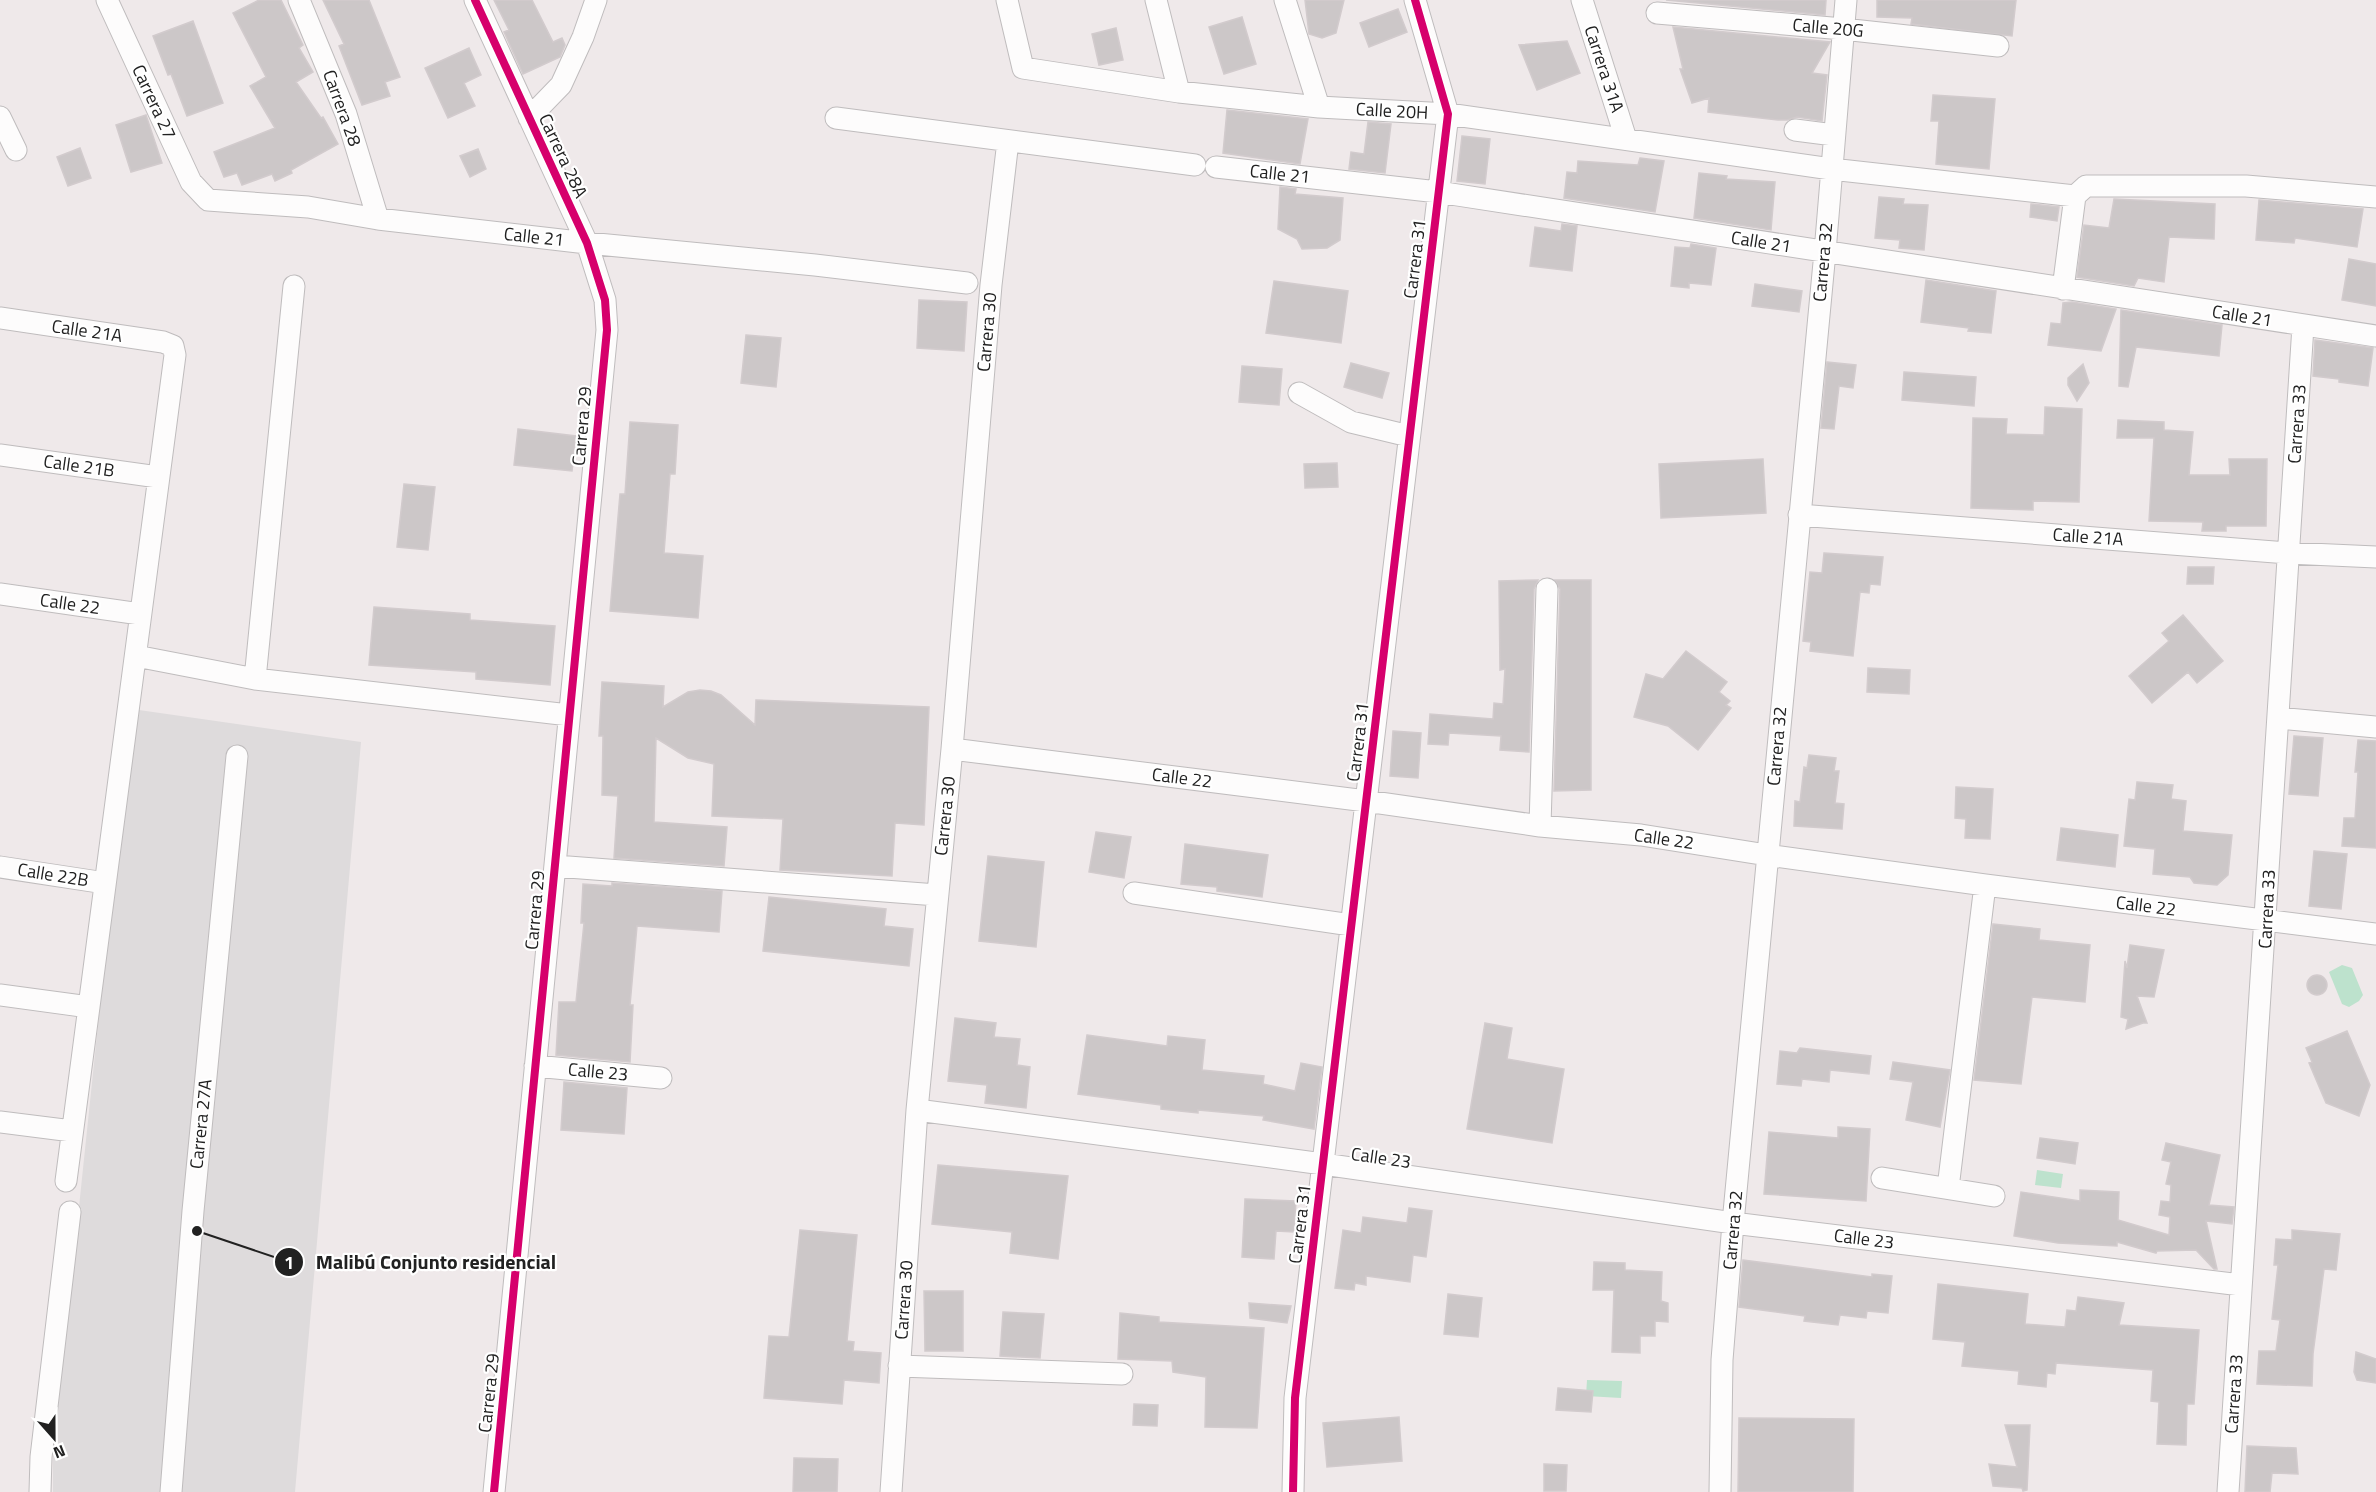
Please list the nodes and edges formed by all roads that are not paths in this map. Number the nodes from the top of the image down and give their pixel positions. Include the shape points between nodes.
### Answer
1 (107, 0) edge
2 (299, 0) edge
3 (475, 0) edge
4 (596, 0) edge
5 (1007, 0) edge
6 (1156, 0) edge
7 (1285, 0) edge
8 (1414, 0) edge
9 (1582, 0) edge
10 (1846, 0) edge
11 (1656, 13) dead end
12 (1843, 29) junction
13 (1998, 46) dead end
14 (1179, 92) junction
15 (1319, 107) junction
16 (1448, 114) junction
17 (0, 117) edge
18 (529, 118) junction
19 (836, 118) dead end
20 (1796, 130) dead end
21 (1834, 135) junction
22 (1626, 139) junction
23 (1008, 141) junction
24 (16, 150) dead end
25 (1195, 165) dead end
26 (1216, 167) dead end
27 (1832, 169) junction
28 (1438, 192) junction
29 (2075, 196) junction
30 (2376, 196) edge
31 (208, 200) joint
32 (378, 219) junction
33 (586, 243) junction
34 (1824, 252) junction
35 (967, 283) dead end
36 (294, 286) dead end
37 (2063, 289) junction
38 (0, 318) edge
39 (2303, 326) junction
40 (607, 330) joint
41 (2376, 336) edge
42 (1299, 393) dead end
43 (1409, 436) junction
44 (0, 455) edge
45 (159, 477) junction
46 (1799, 515) junction
47 (2288, 553) junction
48 (2376, 557) edge
49 (1547, 589) dead end
50 (0, 594) edge
51 (140, 614) junction
52 (136, 656) junction
53 (255, 679) junction
54 (569, 715) junction
55 (2278, 718) junction
56 (2376, 727) edge
57 (952, 749) junction
58 (237, 756) dead end
59 (1366, 801) junction
60 (1540, 826) junction
61 (1767, 855) junction
62 (555, 866) junction
63 (0, 867) edge
64 (105, 883) junction
65 (1985, 885) junction
66 (1134, 894) dead end
67 (937, 895) junction
68 (2266, 921) junction
69 (1351, 925) junction
70 (2376, 934) edge
71 (0, 995) edge
72 (89, 1007) junction
73 (536, 1066) junction
74 (661, 1078) dead end
75 (917, 1110) junction
76 (0, 1122) edge
77 (72, 1131) junction
78 (1323, 1164) junction
79 (1882, 1178) dead end
80 (66, 1181) dead end
81 (1948, 1188) junction
82 (1994, 1196) dead end
83 (70, 1212) dead end
84 (1733, 1223) junction
85 (2241, 1285) junction
86 (899, 1366) junction
87 (1122, 1374) dead end
88 (40, 1492) edge
89 (171, 1492) edge
90 (494, 1492) edge
91 (891, 1492) edge
92 (1293, 1492) edge
93 (1720, 1492) edge
94 (2228, 1492) edge

1 - 31 street, Carrera 27 via 191,182
2 - 32 street, Carrera 28 via 346,114
3 - 18 street, Carrera 28A
4 - 18 street via 561,85
5 - 14 street, Calle 20H via 1023,68
6 - 14 street
7 - 15 street
8 - 16 street, Carrera 31
9 - 22 street, Carrera 31A
10 - 12 street, Carrera 32
11 - 12 street, Calle 20G
12 - 13 street, Calle 20G
12 - 21 street, Carrera 32
14 - 15 street, Calle 20H
15 - 16 street, Calle 20H
16 - 22 street, Calle 20H
16 - 28 street, Carrera 31
17 - 24 street
18 - 33 street, Carrera 28A
19 - 23 street
20 - 21 street
21 - 27 street, Carrera 32
22 - 27 street, Calle 20H
23 - 25 street
23 - 57 street, Carrera 30 via 991,285
26 - 28 street, Calle 21
27 - 29 street, Calle 20H
27 - 34 street, Carrera 32
28 - 34 street, Calle 21
28 - 43 street, Carrera 31
29 - 30 street via 2086,186 2246,186
29 - 37 street
31 - 32 street, Calle 21 via 308,207
32 - 33 street, Calle 21
33 - 35 street, Calle 21
33 - 40 street, Carrera 28A via 605,300
34 - 37 street, Calle 21
34 - 46 street, Carrera 32
36 - 53 street
37 - 39 street, Calle 21
38 - 45 street, Calle 21A via 173,346 175,356
39 - 41 street, Calle 21
39 - 47 street, Carrera 33
40 - 54 street, Carrera 29
42 - 43 street via 1351,422
43 - 59 street, Carrera 31
44 - 45 street, Calle 21B
45 - 51 street
46 - 47 street, Calle 21A
46 - 61 street, Carrera 32
47 - 48 street, Calle 21A
47 - 55 street, Carrera 33
49 - 60 street
50 - 51 street, Calle 22
51 - 52 street
52 - 53 street
52 - 64 street
53 - 54 street
54 - 62 street, Carrera 29
55 - 56 street
55 - 68 street, Carrera 33
57 - 59 street, Calle 22
57 - 67 street, Carrera 30
58 - 89 street, Carrera 27A via 194,1199
59 - 60 street, Calle 22
59 - 69 street, Carrera 31
60 - 61 street, Calle 22 via 1641,835
61 - 65 street, Calle 22
61 - 84 street, Carrera 32
62 - 67 street
62 - 73 street, Carrera 29
63 - 64 street, Calle 22B
64 - 72 street
65 - 68 street, Calle 22
65 - 81 street
66 - 69 street
67 - 75 street, Carrera 30
68 - 70 street, Calle 22
68 - 85 street, Carrera 33
69 - 78 street, Carrera 31
71 - 72 street
72 - 77 street
73 - 74 street, Calle 23
73 - 90 street, Carrera 29
75 - 78 street, Calle 23
75 - 86 street, Carrera 30
76 - 77 street
77 - 80 street
78 - 84 street, Calle 23
78 - 92 street, Carrera 31 via 1295,1398
79 - 81 street
81 - 82 street
83 - 88 street
84 - 85 street, Calle 23
84 - 93 street, Carrera 32 via 1722,1360
85 - 94 street, Carrera 33
86 - 87 street
86 - 91 street, Carrera 30

